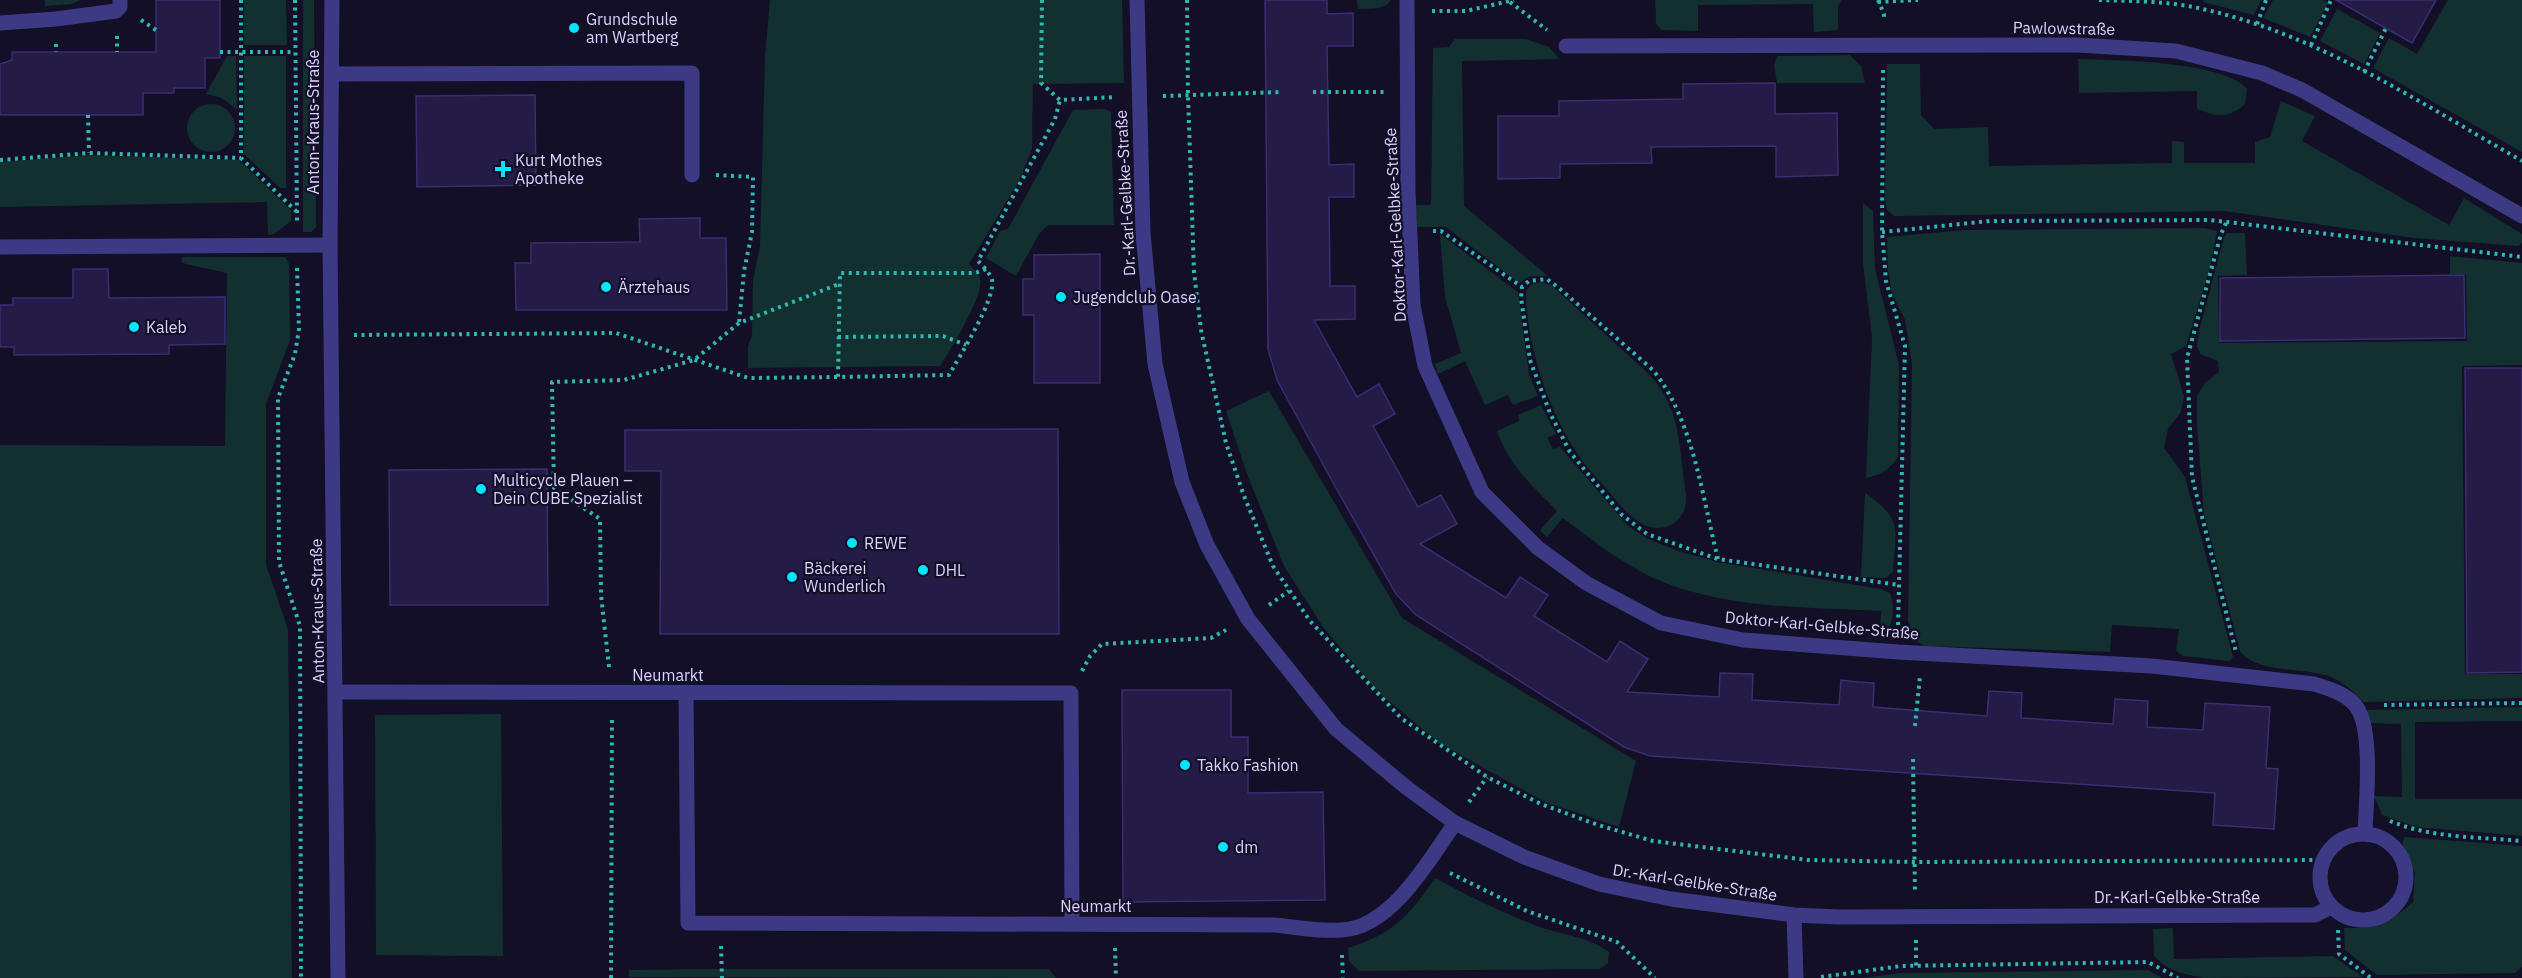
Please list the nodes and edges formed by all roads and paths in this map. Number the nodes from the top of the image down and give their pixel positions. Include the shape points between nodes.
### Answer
1 (120, 0) edge
2 (241, 0) edge
3 (295, 0) edge
4 (332, 0) edge
5 (1042, 0) edge
6 (1137, 0) edge
7 (1187, 0) edge
8 (1918, 0) edge
9 (2098, 0) edge
10 (2200, 0) edge
11 (2266, 0) edge
12 (2331, 0) edge
13 (1512, 1) edge
14 (2133, 1) edge
15 (1878, 2) dead end
16 (2170, 3) edge
17 (1407, 5) edge
18 (2197, 8) junction
19 (0, 23) edge
20 (2256, 24) junction
21 (2385, 28) dead end
22 (1884, 45) junction
23 (2311, 45) junction
24 (1566, 46) joint
25 (220, 52) dead end
26 (241, 52) junction
27 (296, 52) junction
28 (2364, 72) junction
29 (332, 74) junction
30 (1281, 92) dead end
31 (1313, 92) dead end
32 (1408, 92) junction
33 (1188, 95) junction
34 (1139, 96) junction
35 (1060, 100) junction
36 (88, 115) dead end
37 (89, 153) junction
38 (241, 158) junction
39 (0, 160) edge
40 (2522, 161) edge
41 (692, 175) joint
42 (297, 211) junction
43 (2522, 216) edge
44 (2226, 223) junction
45 (1410, 232) junction
46 (1882, 232) junction
47 (330, 244) junction
48 (296, 245) junction
49 (0, 247) edge
50 (2522, 257) edge
51 (986, 269) junction
52 (839, 284) junction
53 (1522, 287) junction
54 (739, 323) junction
55 (838, 337) junction
56 (332, 341) junction
57 (966, 345) junction
58 (694, 360) junction
59 (838, 377) junction
60 (1718, 559) junction
61 (1899, 585) junction
62 (1289, 591) junction
63 (1248, 619) junction
64 (1898, 652) junction
65 (1922, 652) junction
66 (2242, 676) junction
67 (336, 692) junction
68 (612, 693) junction
69 (686, 693) junction
70 (1071, 693) junction
71 (2522, 703) edge
72 (2356, 706) junction
73 (1915, 726) dead end
74 (1913, 759) dead end
75 (1486, 777) junction
76 (2366, 811) junction
77 (1455, 823) junction
78 (2366, 834) junction
79 (2522, 841) edge
80 (2323, 860) junction
81 (1427, 862) junction
82 (1915, 862) junction
83 (2337, 911) junction
84 (1794, 915) junction
85 (1916, 917) junction
86 (1072, 924) junction
87 (1916, 966) junction
88 (301, 978) edge
89 (338, 978) edge
90 (611, 978) edge
91 (1655, 978) edge
92 (1796, 978) edge
93 (1815, 978) edge
94 (2178, 978) edge
95 (2371, 978) edge

1 - 19 street via 116,11
2 - 26 path
3 - 27 path
4 - 29 street, Anton-Kraus-Straße
5 - 35 path via 1041,83
6 - 34 street, Dr.-Karl-Gelbke-Straße
7 - 33 path
8 - 15 path
9 - 14 path
10 - 18 path
11 - 20 path
12 - 23 path
13 - 17 path via 1466,11
13 - 24 path
14 - 16 path
16 - 18 path
17 - 32 street, Doktor-Karl-Gelbke-Straße
18 - 20 path
20 - 23 path
21 - 28 path
22 - 24 street, Pawlowstraße
22 - 43 street, Pawlowstraße via 2110,45 2176,51 2262,73 2302,90
22 - 46 path
23 - 28 path
25 - 26 path
26 - 27 path
26 - 38 path
27 - 42 path
28 - 40 path
29 - 41 street via 692,73
29 - 47 street, Anton-Kraus-Straße
30 - 33 path
31 - 32 path
32 - 45 street, Doktor-Karl-Gelbke-Straße
33 - 34 path
33 - 62 path via 1194,272 1213,391 1244,496 1273,566
34 - 35 path
34 - 63 street, Dr.-Karl-Gelbke-Straße via 1143,233 1155,364 1182,482 1207,545
35 - 51 path via 1055,119 978,261
36 - 37 path
37 - 38 path
37 - 39 path
38 - 42 path
41 - 54 path via 753,177 752,232
42 - 48 path
44 - 46 path via 1990,221
44 - 50 path
44 - 66 path via 2187,358 2192,477
45 - 53 path via 1441,231
45 - 64 street, Doktor-Karl-Gelbke-Straße via 1413,305 1429,378 1482,492 1529,541 1586,583 1661,623 1743,640
46 - 61 path via 1886,281 1905,346
47 - 48 street
47 - 56 street, Anton-Kraus-Straße
48 - 49 street
48 - 88 path via 299,329 295,354 278,398 279,562 300,626
51 - 52 path via 975,273 840,273
51 - 57 path via 992,281 988,303
52 - 54 path
52 - 55 path
53 - 60 path via 1530,360 1570,452 1622,515 1647,534
53 - 60 path via 1529,281 1547,279 1653,370 1664,384 1688,433
54 - 58 path
55 - 57 path via 943,336
55 - 59 path
56 - 58 path via 351,335 616,333
56 - 67 street, Anton-Kraus-Straße
57 - 59 path via 949,375
58 - 59 path via 748,378
58 - 68 path via 624,380 552,382 554,488 600,519 601,594
60 - 61 path
61 - 64 path
62 - 63 path
62 - 75 path via 1310,621 1401,718
63 - 70 path via 1211,638 1102,644 1090,656
63 - 77 street, Dr.-Karl-Gelbke-Straße via 1336,729
64 - 65 street, Doktor-Karl-Gelbke-Straße
65 - 66 street, Doktor-Karl-Gelbke-Straße via 2152,666
65 - 73 path
66 - 72 street, Doktor-Karl-Gelbke-Straße via 2314,684 2336,691
67 - 68 street, Neumarkt
67 - 89 street, Anton-Kraus-Straße
68 - 69 street, Neumarkt
68 - 90 path
69 - 70 street, Neumarkt
69 - 86 street, Neumarkt via 688,923
70 - 86 street
71 - 72 path
72 - 76 street via 2367,734
74 - 82 path
75 - 77 path
75 - 82 path via 1541,804 1653,841 1808,860
76 - 78 street
76 - 79 path via 2409,829
77 - 81 street, Neumarkt
77 - 84 street, Dr.-Karl-Gelbke-Straße via 1524,857 1599,884 1671,899
78 - 80 street via 2346,837 2332,846
78 - 83 street via 2395,848 2403,861 2406,879 2402,895 2392,909 2379,917 2362,920
80 - 82 path
80 - 83 street via 2319,874 2321,891
81 - 86 street, Neumarkt via 1396,902 1359,928
81 - 91 path via 1527,911 1617,942
82 - 85 path
83 - 85 street, Dr.-Karl-Gelbke-Straße via 2315,915
83 - 95 path via 2339,954
84 - 85 street, Dr.-Karl-Gelbke-Straße
84 - 92 street
85 - 87 path
87 - 93 path
87 - 94 path via 2148,962

